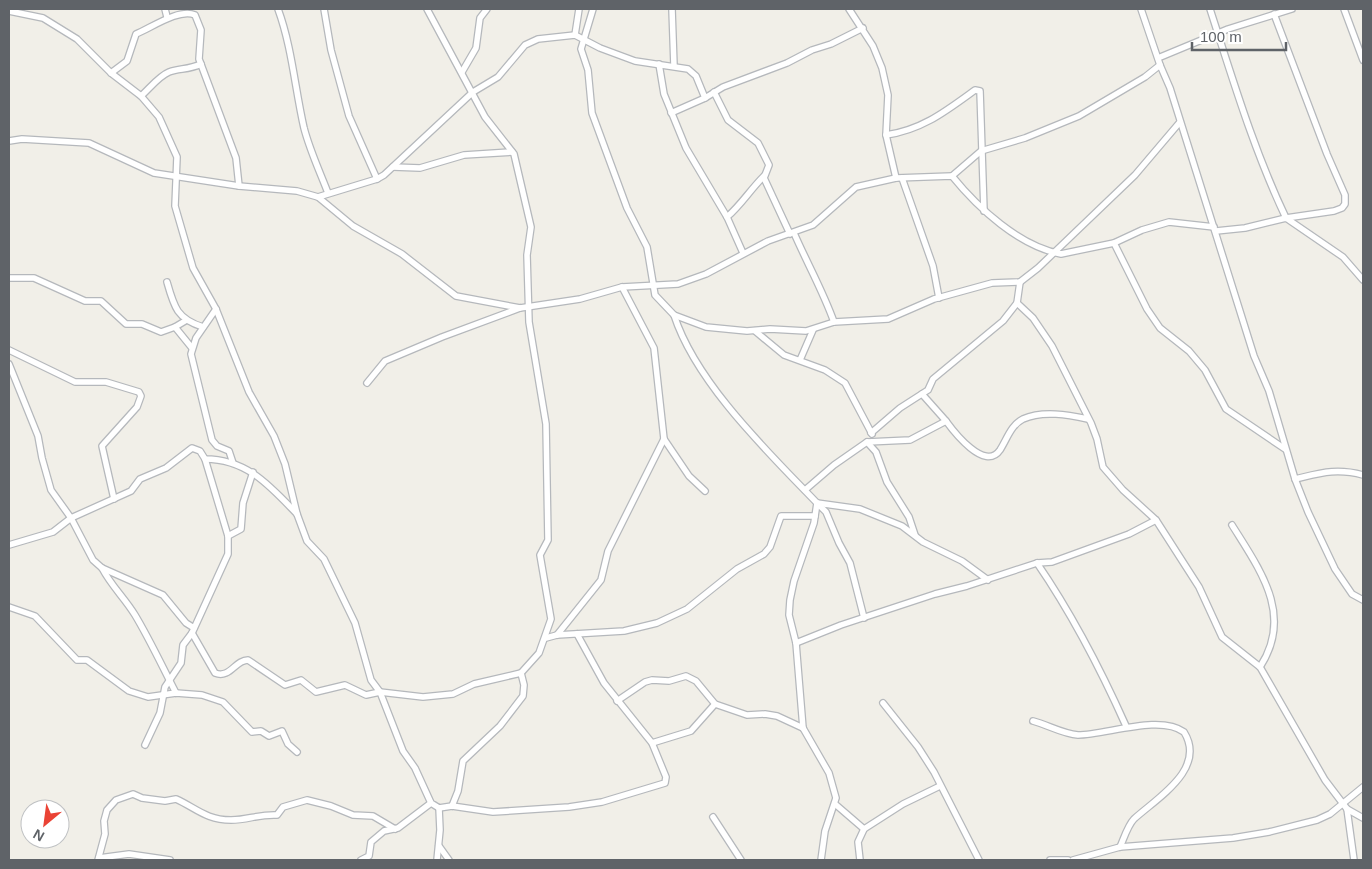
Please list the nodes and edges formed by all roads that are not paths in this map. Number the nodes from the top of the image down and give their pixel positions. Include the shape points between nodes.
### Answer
1 (165, 9) edge
2 (278, 9) edge
3 (324, 9) edge
4 (428, 9) edge
5 (487, 9) edge
6 (579, 9) edge
7 (593, 9) edge
8 (672, 9) edge
9 (849, 9) edge
10 (1140, 9) edge
11 (1210, 9) edge
12 (1292, 9) edge
13 (1344, 9) edge
14 (1282, 10) edge
15 (9, 11) edge
16 (1274, 14) junction
17 (167, 18) junction
18 (863, 28) junction
19 (1218, 34) junction
20 (575, 35) junction
21 (584, 40) junction
22 (1158, 58) junction
23 (1363, 60) edge
24 (201, 64) junction
25 (659, 64) junction
26 (1160, 65) junction
27 (674, 66) junction
28 (462, 72) junction
29 (112, 73) junction
30 (473, 92) junction
31 (714, 92) junction
32 (141, 96) junction
33 (704, 98) junction
34 (671, 113) junction
35 (1180, 122) junction
36 (886, 135) junction
37 (9, 142) edge
38 (981, 150) junction
39 (512, 152) junction
40 (393, 167) junction
41 (764, 176) junction
42 (952, 176) junction
43 (178, 177) junction
44 (899, 178) junction
45 (377, 179) junction
46 (239, 186) junction
47 (328, 193) junction
48 (318, 197) junction
49 (984, 211) junction
50 (727, 217) junction
51 (1286, 218) junction
52 (1215, 229) junction
53 (792, 233) junction
54 (1114, 243) junction
55 (743, 253) junction
56 (1052, 253) junction
57 (9, 278) edge
58 (1363, 280) edge
59 (168, 282) dead end
60 (1020, 282) junction
61 (622, 287) junction
62 (652, 287) junction
63 (939, 298) junction
64 (1017, 303) junction
65 (520, 308) junction
66 (528, 308) junction
67 (216, 309) junction
68 (674, 315) junction
69 (185, 321) junction
70 (834, 322) junction
71 (175, 327) junction
72 (203, 327) junction
73 (813, 330) junction
74 (755, 331) junction
75 (192, 348) junction
76 (9, 350) edge
77 (800, 360) junction
78 (9, 364) edge
79 (367, 383) dead end
80 (922, 394) junction
81 (1088, 419) junction
82 (946, 421) junction
83 (871, 433) junction
84 (664, 438) junction
85 (875, 440) junction
86 (868, 442) junction
87 (1285, 449) junction
88 (205, 459) junction
89 (233, 463) junction
90 (253, 472) junction
91 (1363, 475) edge
92 (1295, 479) junction
93 (805, 490) junction
94 (705, 491) dead end
95 (114, 499) junction
96 (817, 503) junction
97 (297, 514) junction
98 (814, 516) junction
99 (71, 518) junction
100 (1156, 520) junction
101 (1232, 525) dead end
102 (915, 535) junction
103 (228, 536) junction
104 (9, 545) edge
105 (1037, 563) junction
106 (102, 568) junction
107 (988, 580) junction
108 (1363, 600) edge
109 (9, 607) edge
110 (864, 618) junction
111 (193, 631) junction
112 (577, 634) junction
113 (557, 635) junction
114 (546, 638) junction
115 (796, 644) junction
116 (1260, 667) junction
117 (521, 673) junction
118 (170, 680) junction
119 (380, 692) junction
120 (176, 693) junction
121 (163, 696) junction
122 (617, 700) junction
123 (883, 703) dead end
124 (715, 704) junction
125 (1033, 721) dead end
126 (1126, 726) junction
127 (803, 728) junction
128 (652, 743) junction
129 (145, 745) dead end
130 (297, 752) dead end
131 (940, 786) junction
132 (1363, 787) edge
133 (431, 803) junction
134 (835, 804) junction
135 (452, 806) junction
136 (1345, 807) junction
137 (439, 808) junction
138 (713, 817) dead end
139 (1363, 818) edge
140 (395, 829) junction
141 (864, 829) junction
142 (439, 846) junction
143 (1120, 847) junction
144 (98, 859) edge
145 (170, 860) edge
146 (361, 860) edge
147 (437, 860) edge
148 (449, 860) edge
149 (741, 860) edge
150 (821, 860) edge
151 (860, 860) edge
152 (978, 860) edge
153 (1050, 860) edge
154 (1068, 860) edge
155 (1073, 860) edge
156 (1354, 860) edge

1 - 17 street
2 - 47 street via 307,137
3 - 45 street via 331,50 349,116
4 - 28 street
5 - 28 street via 480,18 476,48
6 - 20 street
7 - 21 street
8 - 27 street
9 - 18 street
10 - 22 street
11 - 19 street
12 - 14 street
13 - 23 street
14 - 16 street
15 - 29 street via 43,18 68,33
16 - 19 street
16 - 51 street via 1346,200 1342,208 1334,211
17 - 24 street via 189,13 195,15 201,30
17 - 29 street via 136,34 127,61
18 - 31 street
18 - 36 street via 878,58 886,87
19 - 22 street
19 - 51 street via 1268,180
20 - 21 street
20 - 30 street via 528,43 498,77
21 - 25 street via 635,61
21 - 62 street via 582,49 595,124 627,208 647,246
22 - 26 street
24 - 32 street via 164,74
24 - 46 street via 236,158
25 - 27 street
25 - 34 street via 662,90
26 - 35 street
26 - 38 street via 1080,116 1024,138
27 - 33 street via 694,73
28 - 30 street
29 - 32 street
30 - 39 street via 486,117
30 - 40 street
31 - 33 street
31 - 41 street via 728,120 758,143 770,167
32 - 43 street via 160,117 177,157
33 - 34 street
34 - 50 street via 686,148
35 - 52 street
35 - 56 street via 1135,174
36 - 38 street via 913,130 977,90 981,94
36 - 44 street
37 - 43 street via 22,139 94,144 143,169
38 - 42 street
38 - 49 street
39 - 40 street via 464,155 420,168
39 - 66 street via 531,227 527,255
40 - 45 street
41 - 50 street
41 - 53 street
42 - 44 street
42 - 49 street
43 - 46 street
43 - 67 street via 175,209 193,268
44 - 53 street via 856,187 817,223
44 - 63 street via 933,266
45 - 47 street
46 - 48 street via 291,190
47 - 48 street
48 - 65 street via 353,226 402,254 456,296
49 - 56 street via 1016,235
50 - 55 street
51 - 52 street via 1245,228
51 - 58 street via 1343,257
52 - 54 street via 1169,222
52 - 87 street
53 - 55 street
53 - 70 street via 822,290
54 - 56 street
54 - 87 street via 1160,328 1189,351 1205,370 1226,409
55 - 62 street via 701,276 678,284
56 - 60 street
57 - 71 street via 34,278 84,301 101,301 126,324 139,323 161,332
59 - 69 street via 177,309
60 - 63 street via 992,283
60 - 64 street
61 - 62 street
61 - 66 street via 580,299
61 - 84 street via 655,352
62 - 68 street via 656,298
63 - 70 street via 888,319
64 - 80 street via 1003,321 933,379
64 - 81 street via 1045,333
65 - 66 street
65 - 79 street via 385,361
66 - 114 street via 530,338 546,424 548,540 540,555 551,611
67 - 72 street
67 - 97 street via 249,392 283,458
68 - 74 street via 706,327
68 - 93 street via 680,333 715,389
69 - 71 street
69 - 72 street
70 - 73 street
71 - 75 street
72 - 75 street
73 - 74 street
73 - 77 street
74 - 77 street via 784,355
75 - 89 street via 212,440 229,451
76 - 95 street via 75,382 106,382 139,392 141,396 137,407 102,446
77 - 83 street via 845,383
78 - 99 street via 38,436 52,490
80 - 82 street
80 - 83 street
81 - 82 street via 1065,414 1023,419 1009,433 999,451 991,455 969,448
81 - 100 street via 1097,439 1103,467
82 - 85 street via 910,440
83 - 85 street
84 - 94 street via 689,476
84 - 113 street via 608,551 601,580
85 - 86 street
86 - 93 street
86 - 102 street via 876,452 887,482 909,516
87 - 92 street
88 - 89 street
88 - 95 street via 195,448 188,449 166,468 140,479 131,491
88 - 103 street
89 - 90 street
90 - 97 street
90 - 103 street via 243,503 241,529
91 - 92 street via 1331,470
92 - 108 street via 1335,569 1352,594
93 - 96 street
95 - 99 street
96 - 98 street
96 - 102 street via 860,509 902,526
96 - 110 street via 826,512 850,563
97 - 119 street via 307,541 324,560 355,623 371,680
98 - 112 street via 781,516 770,548 764,554 737,570 687,609 642,627
98 - 115 street via 790,600
99 - 104 street via 53,532
99 - 106 street via 93,560
100 - 105 street via 1129,534 1062,559
100 - 116 street via 1199,587 1222,637
101 - 116 street via 1270,592 1276,619 1275,637
102 - 107 street via 962,561
103 - 111 street via 228,554
105 - 107 street
105 - 126 street via 1060,596
106 - 111 street via 163,595
106 - 118 street via 113,589 127,603 150,639
107 - 110 street
109 - 121 street via 35,616 77,660 87,660 132,692 148,697
110 - 115 street
111 - 118 street via 182,644 181,664
111 - 119 street via 218,674 248,660 285,685 301,680 316,692 345,685 366,694
112 - 113 street
112 - 122 street
113 - 114 street
114 - 117 street via 537,656
115 - 127 street
116 - 136 street via 1325,780
117 - 119 street via 474,684 453,694 418,698
117 - 135 street via 523,696 500,726 466,758
118 - 120 street
118 - 121 street
119 - 133 street via 403,751 415,768
120 - 121 street
120 - 130 street via 202,695 223,702 252,732 261,731 269,736 282,731 288,744
121 - 129 street via 160,713
122 - 124 street via 645,682 686,676 696,681
122 - 128 street
123 - 131 street via 918,748
124 - 127 street via 747,715 777,716
124 - 128 street via 691,731
125 - 126 street via 1076,735
126 - 143 street via 1167,725 1180,729 1188,738 1189,758 1180,777 1166,794 1133,820
127 - 134 street via 829,773
128 - 135 street via 666,777 661,785 602,802 569,807 493,812
131 - 141 street via 902,804
131 - 152 street
132 - 136 street
133 - 137 street
133 - 140 street
134 - 141 street
134 - 150 street via 825,831
135 - 137 street
136 - 139 street
136 - 143 street via 1317,820 1269,832
136 - 156 street
137 - 142 street
138 - 149 street
140 - 144 street via 373,816 353,815 307,800 284,807 277,815 262,814 232,820 200,814 176,799 165,801 132,794 116,800 107,810
140 - 146 street via 384,831 371,842 369,856
141 - 151 street via 858,842
142 - 147 street
142 - 148 street
143 - 155 street
144 - 145 street via 129,854
153 - 154 street

